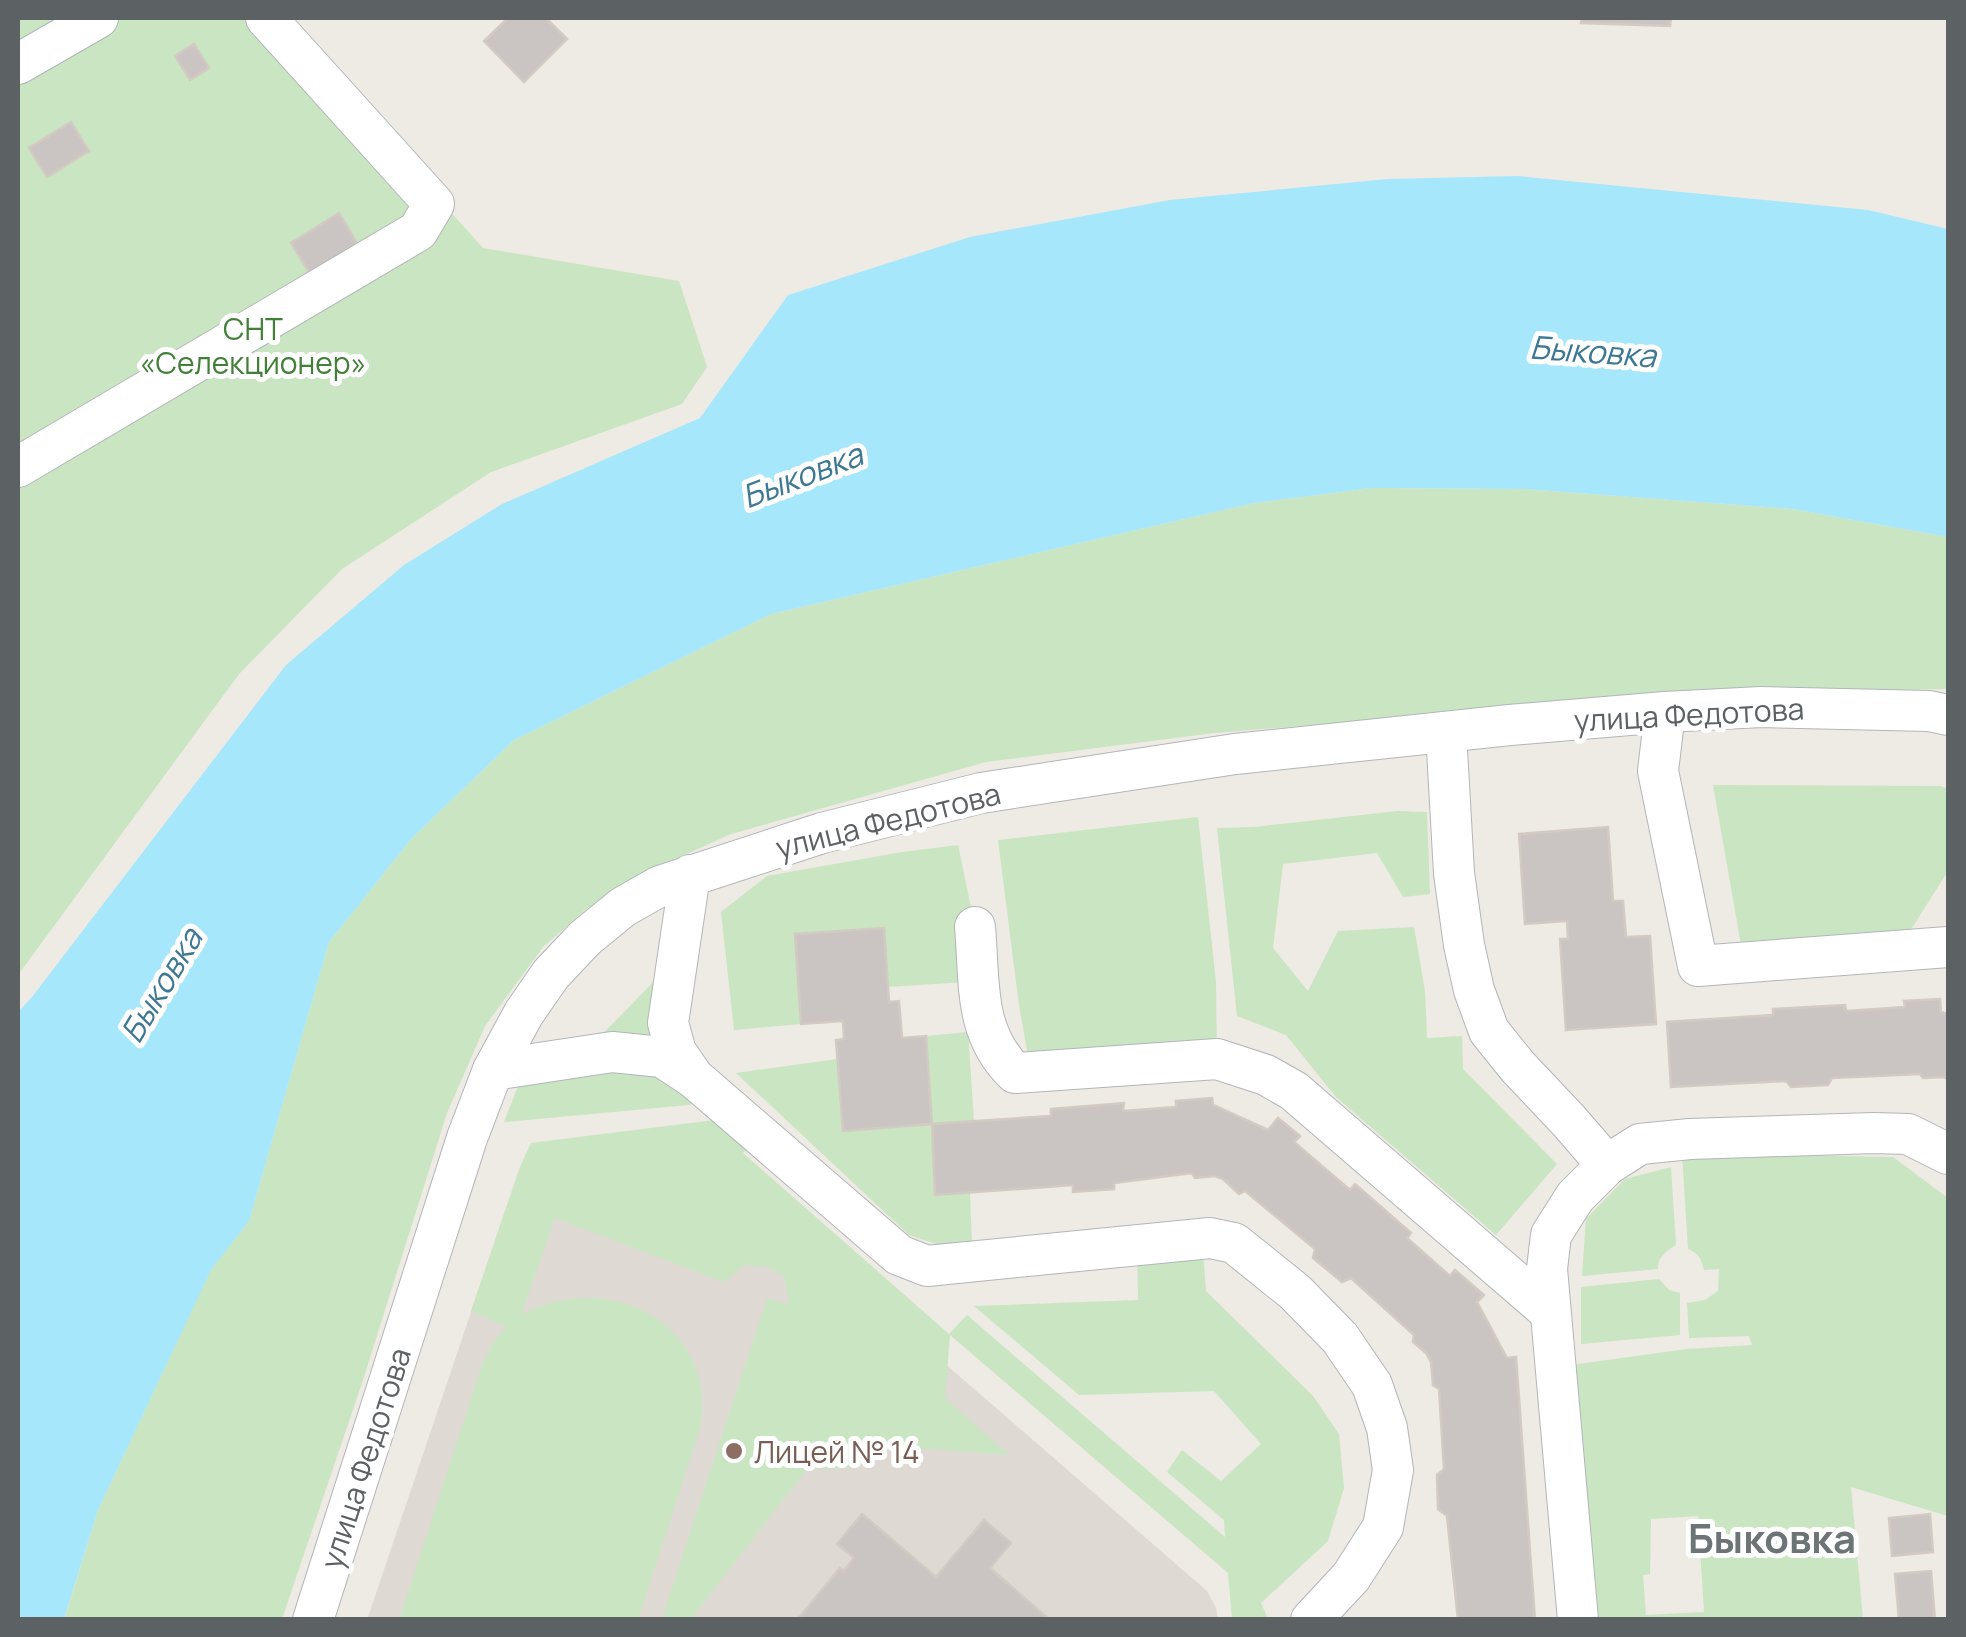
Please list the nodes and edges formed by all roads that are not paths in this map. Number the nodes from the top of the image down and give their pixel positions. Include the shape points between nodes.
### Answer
1 (98, 18) edge
2 (266, 18) edge
3 (18, 64) edge
4 (18, 468) edge
5 (1665, 712) junction
6 (1948, 714) edge
7 (1446, 732) junction
8 (690, 875) junction
9 (975, 927) dead end
10 (1948, 946) edge
11 (493, 1070) junction
12 (694, 1078) junction
13 (1948, 1154) edge
14 (1606, 1165) junction
15 (1549, 1311) junction
16 (313, 1620) edge
17 (1311, 1620) edge
18 (1578, 1620) edge

1 - 3 street
2 - 4 street via 434,204 418,231
5 - 6 street, улица Федотова via 1760,707
5 - 7 street, улица Федотова
5 - 10 street via 1658,771 1698,966
7 - 8 street, улица Федотова via 1234,754 981,793
7 - 14 street via 1464,945 1489,1031
8 - 11 street, улица Федотова via 622,907 585,938 551,974
8 - 12 street via 668,1024
9 - 15 street via 982,1022 1015,1073 1217,1059 1266,1075 1294,1091
11 - 12 street via 612,1052 662,1057
11 - 16 street, улица Федотова
12 - 17 street via 900,1255 927,1266 1210,1238 1234,1243 1295,1292 1340,1338 1372,1386 1393,1470 1384,1527
13 - 14 street via 1908,1134 1874,1133 1640,1144
14 - 15 street via 1551,1235
15 - 18 street

